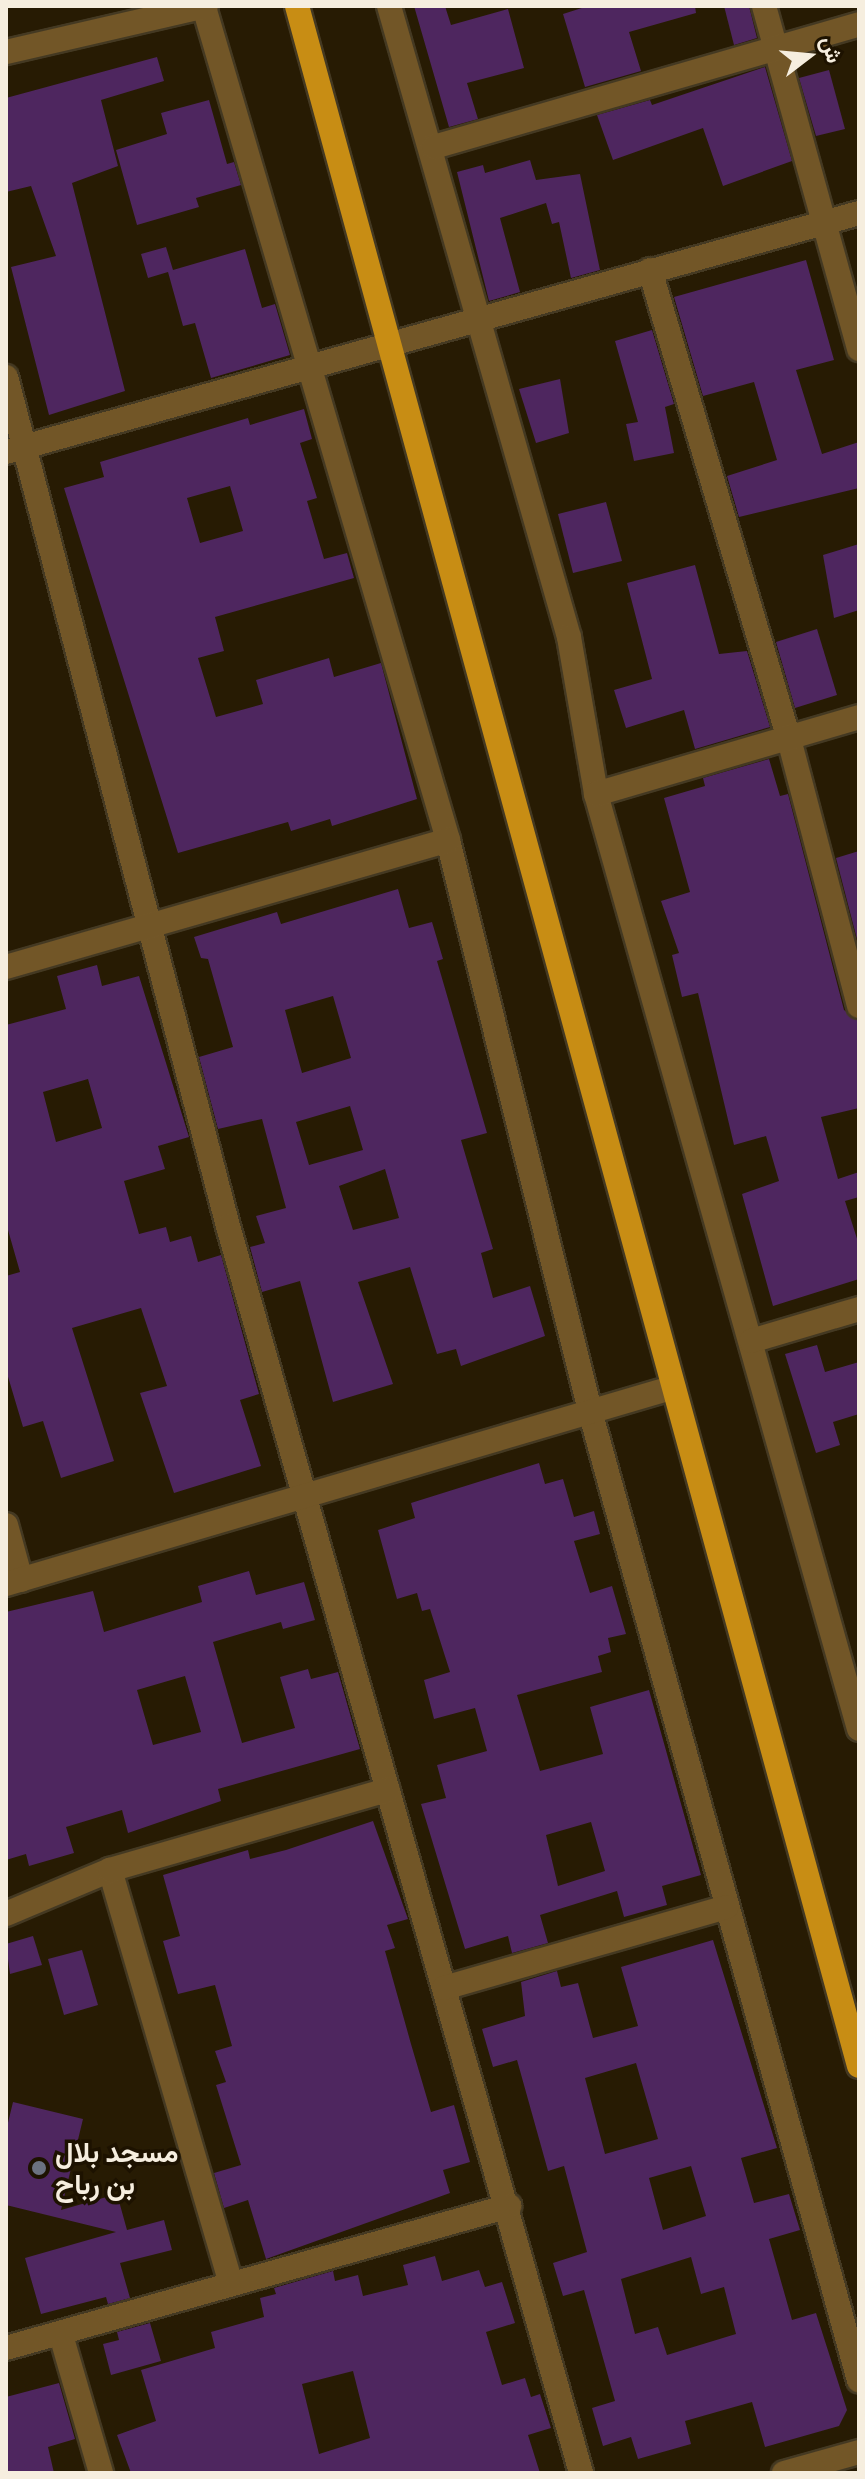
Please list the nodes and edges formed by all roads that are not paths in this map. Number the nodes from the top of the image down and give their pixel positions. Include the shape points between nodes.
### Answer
1 (205, 6) edge
2 (297, 6) edge
3 (389, 6) edge
4 (764, 6) edge
5 (859, 24) edge
6 (6, 52) edge
7 (777, 52) junction
8 (434, 147) junction
9 (859, 213) edge
10 (823, 222) junction
11 (650, 270) junction
12 (478, 322) junction
13 (389, 343) junction
14 (859, 349) edge
15 (307, 367) junction
16 (6, 377) edge
17 (16, 450) edge
18 (859, 717) edge
19 (789, 739) junction
20 (596, 794) junction
21 (448, 840) junction
22 (149, 927) junction
23 (6, 967) edge
24 (859, 1006) edge
25 (859, 1309) edge
26 (751, 1341) junction
27 (674, 1387) junction
28 (590, 1411) junction
29 (303, 1497) junction
30 (6, 1525) edge
31 (13, 1582) edge
32 (852, 1682) edge
33 (859, 1729) edge
34 (388, 1790) junction
35 (110, 1870) junction
36 (727, 1907) junction
37 (6, 1914) edge
38 (444, 1988) junction
39 (859, 2066) edge
40 (509, 2206) junction
41 (230, 2281) junction
42 (61, 2335) junction
43 (6, 2348) edge
44 (859, 2380) edge
45 (859, 2452) edge
46 (101, 2473) edge
47 (581, 2473) edge
48 (784, 2473) edge

1 - 6 street
1 - 15 street
2 - 13 main road
3 - 8 street
4 - 7 street
5 - 7 street
7 - 8 street
7 - 10 street
8 - 12 street
9 - 10 street
10 - 11 street
10 - 14 street
11 - 12 street
11 - 19 street
12 - 13 street
12 - 20 street via 569,637
13 - 15 street
13 - 27 main road
15 - 17 street
15 - 21 street
16 - 17 street
17 - 22 street
18 - 19 street
19 - 20 street
19 - 24 street
20 - 26 street
21 - 22 street
21 - 28 street
22 - 23 street
22 - 29 street
25 - 26 street
26 - 32 street
27 - 28 street
27 - 39 main road
28 - 29 street
28 - 36 street
29 - 31 street
29 - 34 street
30 - 31 street
32 - 33 street
34 - 35 street
34 - 38 street
35 - 37 street
35 - 41 street
36 - 38 street
36 - 44 street
38 - 40 street
40 - 41 street
40 - 47 street
41 - 42 street
42 - 43 street
42 - 46 street
45 - 48 street

